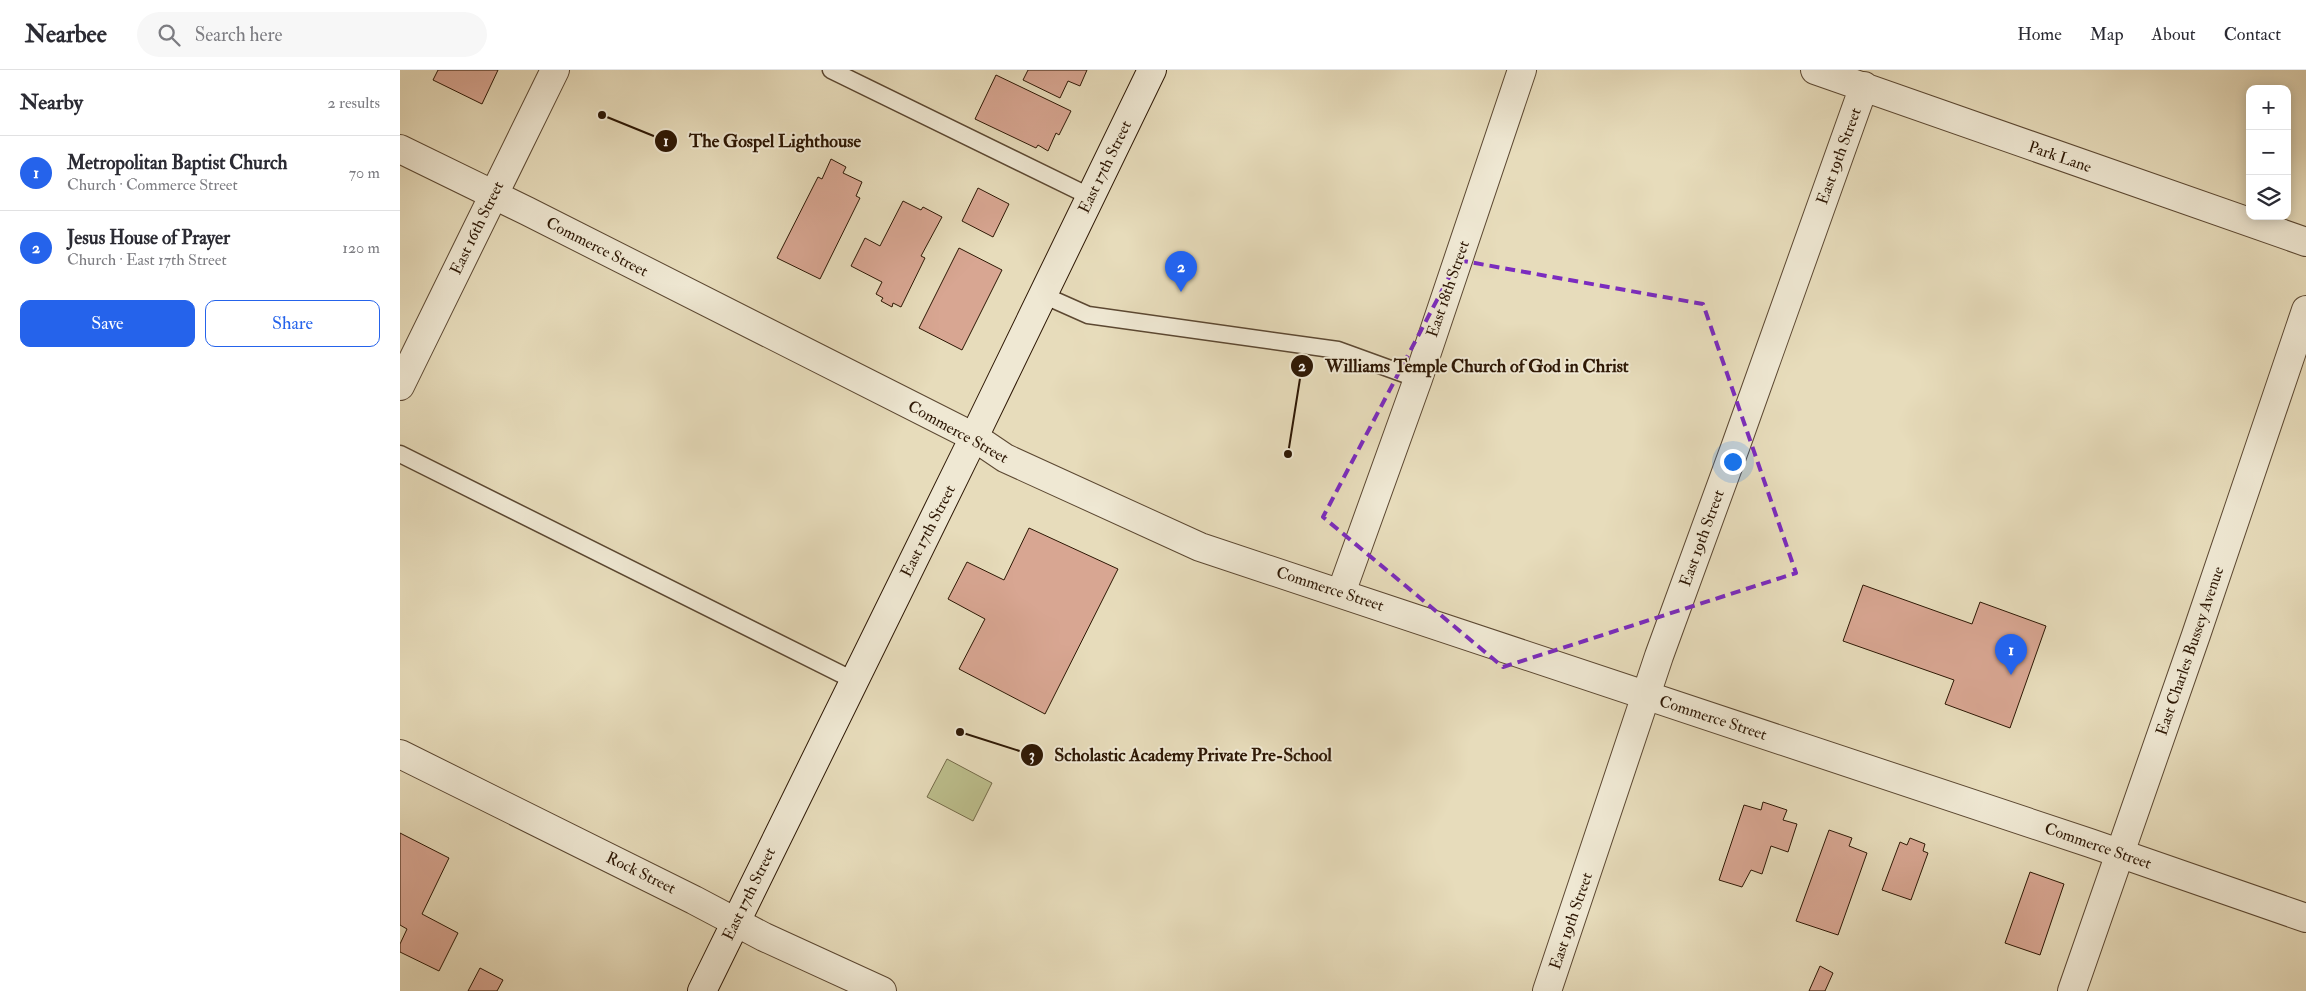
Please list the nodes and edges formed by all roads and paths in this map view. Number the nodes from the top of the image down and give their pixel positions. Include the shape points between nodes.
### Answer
1 (555, 70) edge
2 (831, 70) edge
3 (1152, 70) edge
4 (1522, 70) edge
5 (1815, 70) edge
6 (1864, 86) junction
7 (400, 149) edge
8 (494, 195) junction
9 (1091, 197) junction
10 (2306, 242) edge
11 (1043, 295) junction
12 (2306, 310) edge
13 (1418, 379) junction
14 (400, 386) edge
15 (974, 437) junction
16 (400, 454) edge
17 (1341, 593) junction
18 (853, 680) junction
19 (1646, 696) junction
20 (400, 754) edge
21 (2120, 854) junction
22 (2306, 918) edge
23 (736, 922) junction
24 (702, 991) edge
25 (882, 991) edge
26 (1547, 991) edge
27 (2072, 991) edge

1 - 8 street, East 16th Street
2 - 9 lane
3 - 9 street, East 17th Street
4 - 13 street, East 18th Street
5 - 6 street, Park Lane
6 - 10 street, Park Lane
6 - 19 street, East 19th Street
7 - 8 street, Commerce Street
8 - 14 street, East 16th Street
8 - 15 street, Commerce Street
9 - 11 street, East 17th Street
11 - 13 lane via 1088,315 1338,350
11 - 15 street, East 17th Street
12 - 21 street, East Charles Bussey Avenue
13 - 17 street, East 18th Street
15 - 17 street, Commerce Street via 1005,458 1200,547
15 - 18 street, East 17th Street
16 - 18 lane
17 - 19 street, Commerce Street
18 - 23 street, East 17th Street
19 - 21 street, Commerce Street
19 - 26 street, East 19th Street
20 - 23 street, Rock Street
21 - 22 street, Commerce Street
21 - 27 street, East Charles Bussey Avenue
23 - 24 street, East 17th Street
23 - 25 street, Rock Street

